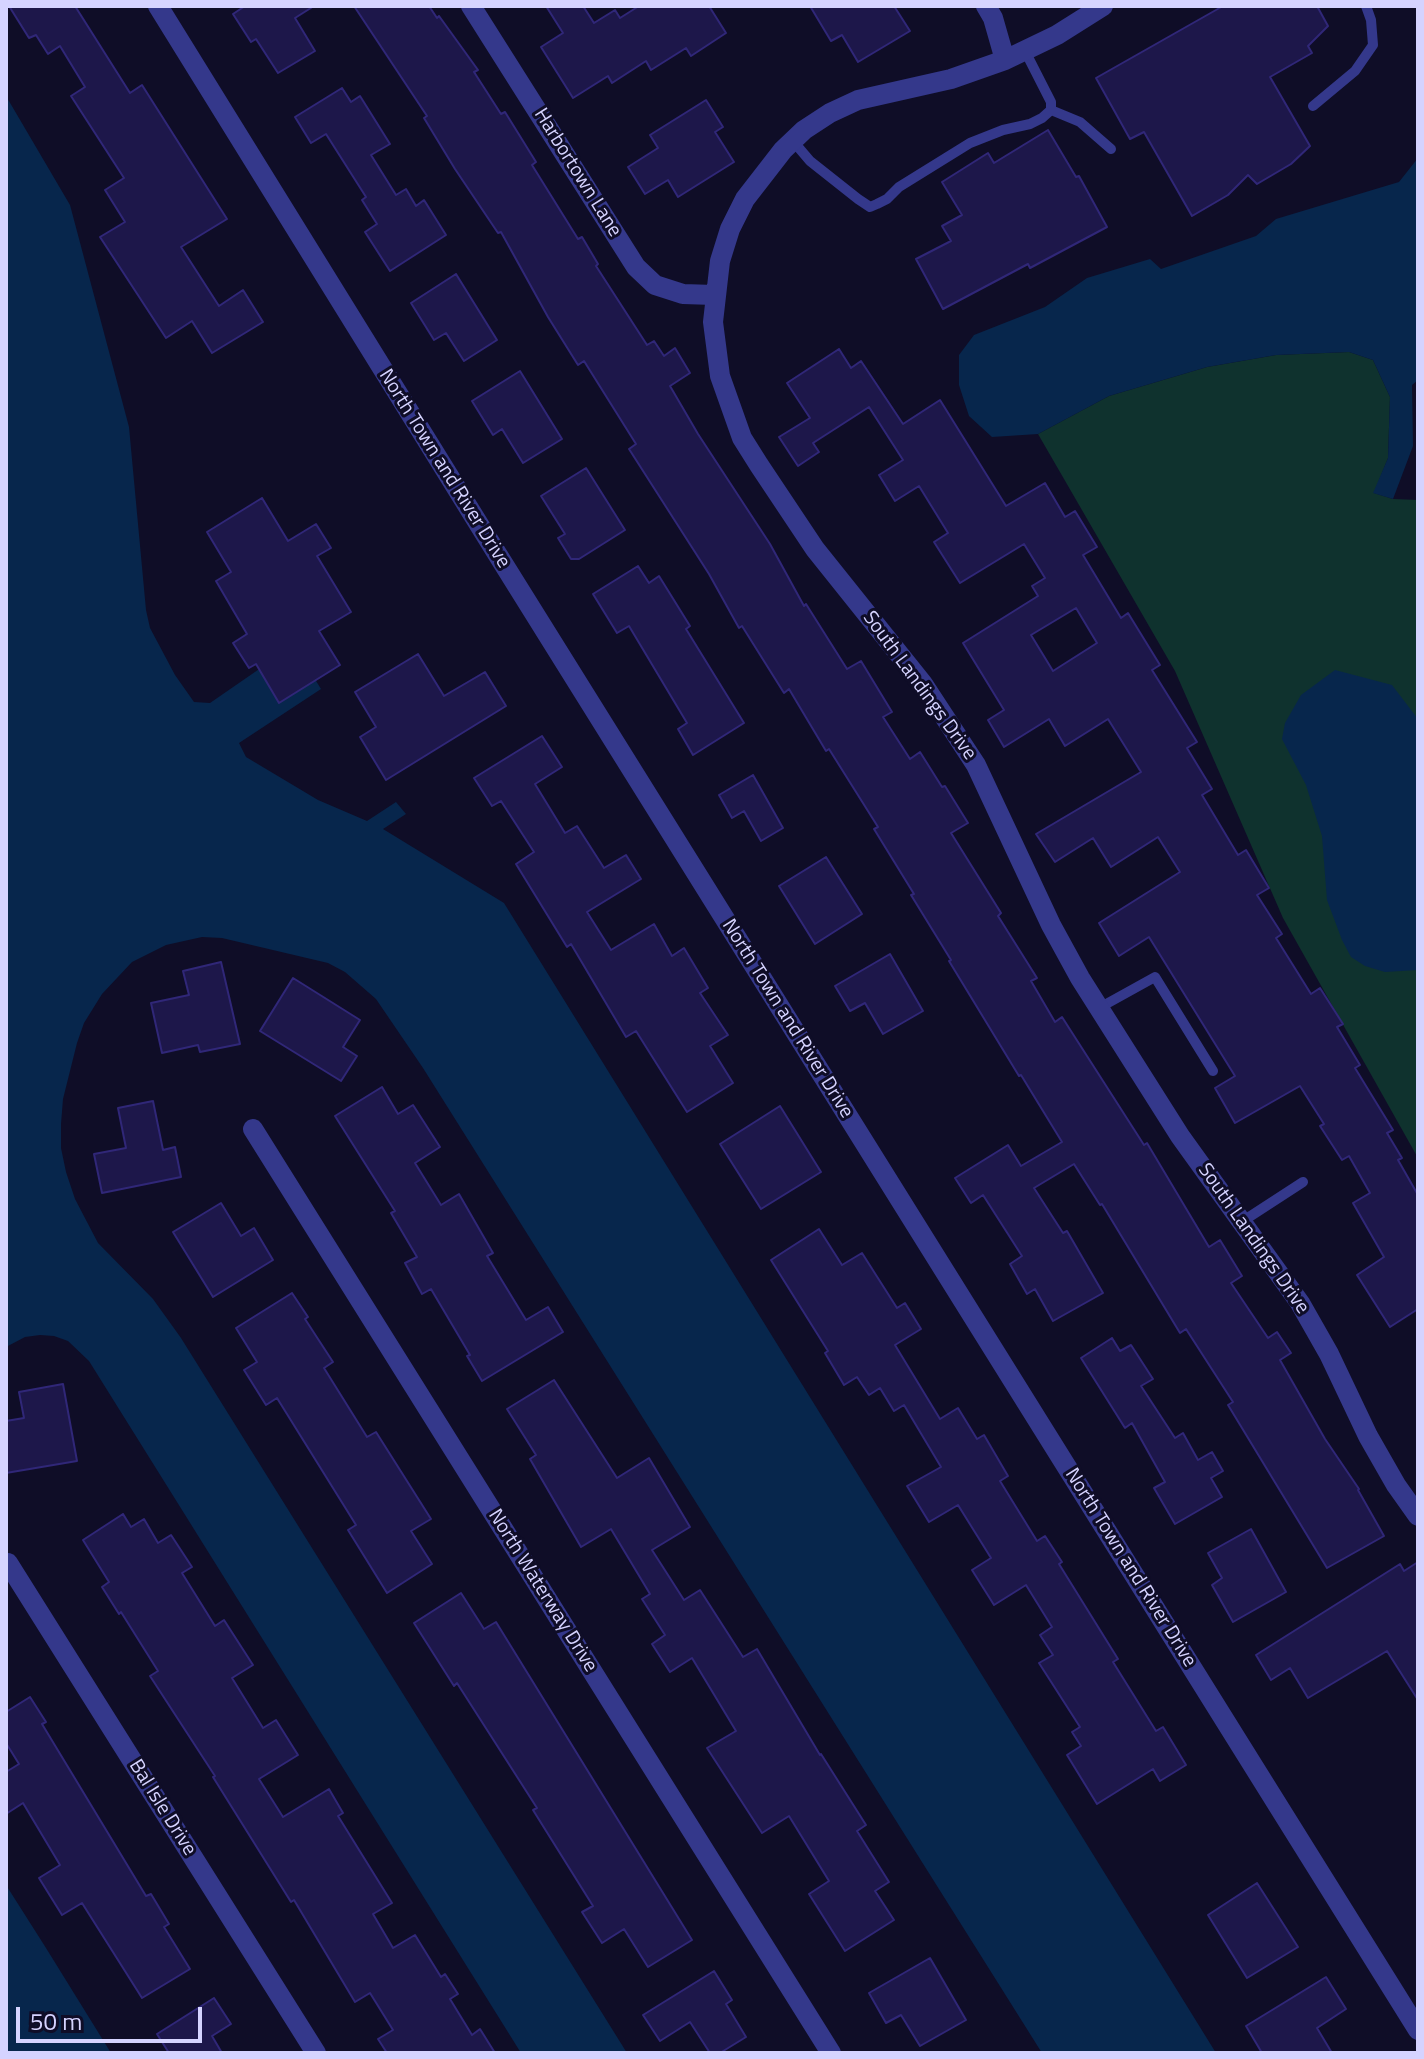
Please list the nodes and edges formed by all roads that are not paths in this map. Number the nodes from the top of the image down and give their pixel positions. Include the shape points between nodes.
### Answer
1 (158, 6) edge
2 (986, 6) edge
3 (1103, 6) edge
4 (1366, 6) edge
5 (474, 7) edge
6 (1025, 51) junction
7 (1005, 60) junction
8 (1313, 106) dead end
9 (1051, 110) junction
10 (793, 141) junction
11 (1111, 149) dead end
12 (714, 295) junction
13 (1099, 1008) junction
14 (1213, 1071) dead end
15 (253, 1129) dead end
16 (1303, 1182) dead end
17 (1243, 1221) junction
18 (1418, 1516) edge
19 (8, 1563) dead end
20 (1418, 2030) edge
21 (316, 2053) edge
22 (831, 2053) edge

1 - 20 street, North Town and River Drive
2 - 7 street
3 - 6 street, South Landings Drive
4 - 8 lane via 1373,45 1355,71
5 - 12 street, Harbortown Lane via 636,267 655,285 683,294
6 - 7 street, South Landings Drive
6 - 9 lane
7 - 10 street, South Landings Drive via 951,79 858,100
9 - 10 lane via 1030,124 970,143 870,207 810,161
9 - 11 lane via 1080,122
10 - 12 street, South Landings Drive via 745,199 730,229
12 - 13 street, South Landings Drive via 714,350 742,438 815,549 923,684 976,765 1051,925
13 - 14 lane via 1155,977
13 - 17 street, South Landings Drive via 1180,1136
15 - 22 street, North Waterway Drive
16 - 17 lane
17 - 18 street, South Landings Drive via 1300,1303 1368,1436
19 - 21 street, Bal Isle Drive

